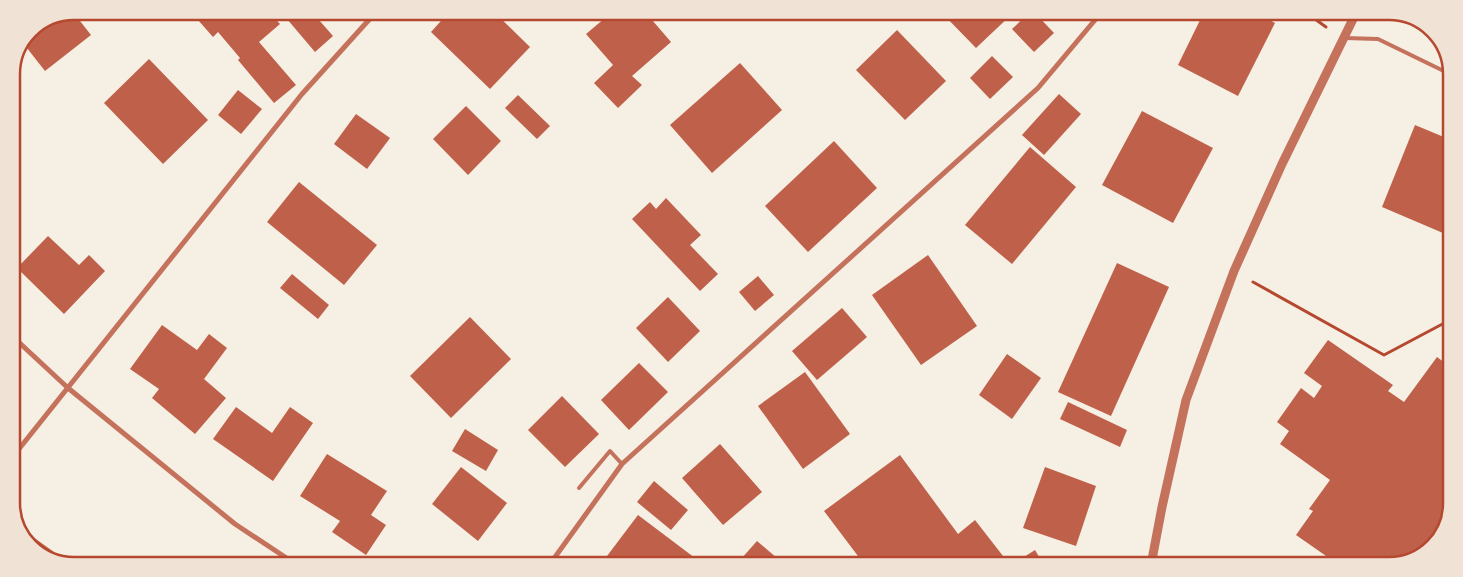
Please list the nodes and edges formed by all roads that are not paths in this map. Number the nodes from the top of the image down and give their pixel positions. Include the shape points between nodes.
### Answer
1 (369, 20) edge
2 (1095, 20) edge
3 (1352, 20) edge
4 (1343, 38) junction
5 (1443, 72) edge
6 (20, 343) edge
7 (68, 388) junction
8 (20, 449) edge
9 (622, 464) junction
10 (579, 488) dead end
11 (285, 557) edge
12 (555, 557) edge
13 (1153, 557) edge

1 - 7 street via 302,94
2 - 9 street via 1038,88
3 - 4 street
4 - 5 lane via 1378,39
4 - 13 street via 1234,271 1186,400
6 - 7 street
7 - 8 street
7 - 11 street via 235,524
9 - 10 lane via 610,451
9 - 12 street

